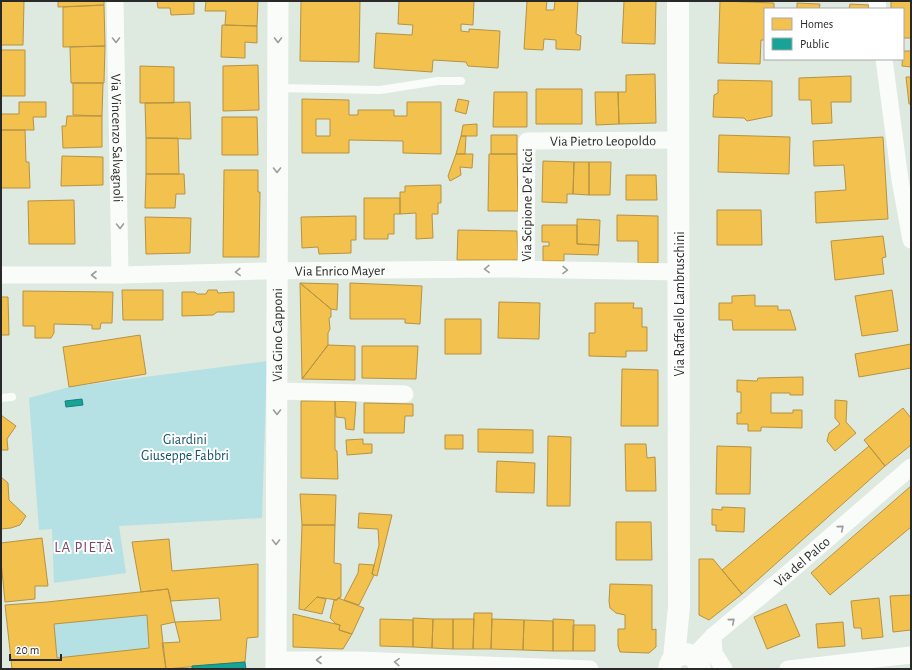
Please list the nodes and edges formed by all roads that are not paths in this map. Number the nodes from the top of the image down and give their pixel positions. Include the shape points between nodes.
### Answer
1 (115, 1) edge
2 (278, 1) edge
3 (678, 1) edge
4 (884, 60) edge
5 (461, 81) dead end
6 (278, 88) junction
7 (679, 140) junction
8 (527, 141) joint
9 (911, 240) edge
10 (526, 269) junction
11 (277, 272) junction
12 (679, 272) junction
13 (1, 275) edge
14 (120, 275) junction
15 (277, 391) junction
16 (405, 394) dead end
17 (12, 397) dead end
18 (1, 398) edge
19 (911, 467) edge
20 (713, 636) junction
21 (911, 655) edge
22 (688, 662) edge
23 (888, 664) edge
24 (276, 665) edge
25 (590, 669) edge
26 (724, 669) edge
27 (788, 669) edge

1 -> 14 street, Via Vincenzo Salvagnoli
2 -> 6 street, Via Gino Capponi
3 - 7 main road, Via Raffaello Lambruschini
4 - 9 street via 900,180
5 - 6 lane via 438,80 380,90
6 -> 11 street, Via Gino Capponi
7 - 8 street, Via Pietro Leopoldo
7 - 12 main road, Via Raffaello Lambruschini
8 - 10 street, Via Scipione De' Ricci
10 -> 11 street, Via Enrico Mayer
10 -> 12 street, Via Enrico Mayer
11 -> 14 street, Via Enrico Mayer
11 - 15 street, Via Gino Capponi
12 - 22 main road, Via Raffaello Lambruschini via 679,608
14 -> 13 street, Via Enrico Mayer
15 - 16 street
15 -> 24 street, Via Gino Capponi
17 - 18 lane
20 -> 19 street, Via del Palco
20 - 22 street, Via del Palco
20 - 26 street via 714,653
21 - 23 street
22 - 26 street
23 - 27 street
25 -> 24 street via 358,660

